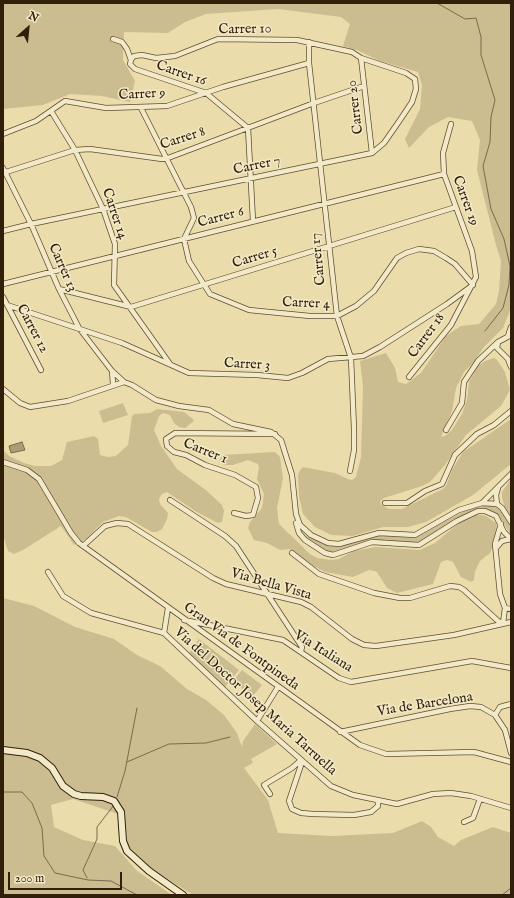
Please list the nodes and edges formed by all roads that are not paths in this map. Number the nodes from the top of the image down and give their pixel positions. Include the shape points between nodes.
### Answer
1 (113, 39) dead end
2 (309, 42) junction
3 (361, 58) junction
4 (131, 60) junction
5 (309, 63) junction
6 (364, 86) junction
7 (206, 93) junction
8 (314, 102) junction
9 (141, 108) junction
10 (51, 111) junction
11 (451, 124) dead end
12 (248, 128) junction
13 (3, 134) edge
14 (75, 150) junction
15 (372, 153) junction
16 (168, 158) junction
17 (321, 164) junction
18 (4, 171) edge
19 (444, 174) junction
20 (250, 178) junction
21 (184, 192) junction
22 (324, 203) junction
23 (456, 207) junction
24 (103, 209) junction
25 (253, 221) junction
26 (30, 224) junction
27 (3, 232) edge
28 (184, 240) junction
29 (329, 246) junction
30 (115, 255) junction
31 (51, 271) junction
32 (3, 284) edge
33 (204, 285) junction
34 (472, 285) junction
35 (59, 289) junction
36 (3, 297) edge
37 (7, 305) junction
38 (131, 307) junction
39 (337, 316) junction
40 (511, 327) edge
41 (80, 328) junction
42 (510, 335) edge
43 (498, 342) junction
44 (351, 358) junction
45 (171, 366) junction
46 (511, 367) edge
47 (41, 370) dead end
48 (112, 371) junction
49 (409, 377) dead end
50 (124, 382) junction
51 (113, 384) junction
52 (3, 389) edge
53 (511, 411) edge
54 (446, 430) dead end
55 (275, 434) junction
56 (3, 462) edge
57 (350, 471) dead end
58 (511, 474) edge
59 (499, 486) junction
60 (170, 500) dead end
61 (295, 503) junction
62 (385, 503) dead end
63 (482, 503) junction
64 (497, 504) junction
65 (234, 513) dead end
66 (511, 522) edge
67 (501, 524) junction
68 (511, 539) edge
69 (83, 546) junction
70 (496, 548) junction
71 (292, 553) dead end
72 (48, 572) dead end
73 (267, 595) junction
74 (168, 608) junction
75 (505, 608) junction
76 (511, 609) edge
77 (184, 620) junction
78 (511, 622) edge
79 (503, 623) junction
80 (164, 633) junction
81 (301, 651) junction
82 (511, 663) edge
83 (500, 665) junction
84 (511, 668) edge
85 (278, 688) junction
86 (511, 704) edge
87 (495, 715) junction
88 (257, 721) junction
89 (340, 732) junction
90 (3, 750) edge
91 (511, 753) edge
92 (301, 761) junction
93 (511, 762) edge
94 (270, 794) dead end
95 (480, 799) junction
96 (378, 801) junction
97 (511, 808) edge
98 (464, 822) dead end
99 (184, 895) edge

1 - 4 street, Carrer 16 via 122,42
2 - 3 street, Carrer 10 via 352,52
2 - 4 street, Carrer 10 via 218,39 175,56 156,58 142,55 134,56
2 - 5 street, Carrer 17
3 - 6 street, Carrer 20
3 - 15 street via 406,73 415,79 416,89 412,102 384,143
4 - 7 street, Carrer 16 via 130,64 135,69
5 - 7 street, Carrer 9
5 - 8 street, Carrer 17
6 - 8 street, Carrer 8
6 - 15 street, Carrer 20
7 - 9 street, Carrer 9 via 167,106
7 - 12 street, Carrer 16
8 - 12 street, Carrer 8
8 - 17 street, Carrer 17
9 - 10 street, Carrer 9 via 106,108 66,101
9 - 16 street
10 - 13 street, Carrer 9 via 36,121
10 - 14 street, Carrer 14
11 - 19 street, Carrer 19 via 443,153
12 - 16 street, Carrer 8
12 - 20 street
14 - 16 street, Carrer 8 via 90,149
14 - 18 street, Carrer 8
14 - 24 street, Carrer 14
15 - 17 street, Carrer 7
16 - 21 street
17 - 20 street, Carrer 7
17 - 22 street, Carrer 17
18 - 26 street, Carrer 13
19 - 22 street, Carrer 6
19 - 23 street, Carrer 19
20 - 21 street, Carrer 7
20 - 25 street
21 - 24 street, Carrer 7
21 - 28 street via 194,218
22 - 25 street, Carrer 6
22 - 29 street, Carrer 17
23 - 29 street, Carrer 5
23 - 34 street, Carrer 19 via 472,251 476,277
24 - 26 street, Carrer 7
24 - 30 street, Carrer 14
25 - 28 street, Carrer 6
26 - 27 street, Carrer 7
26 - 31 street, Carrer 13
28 - 30 street, Carrer 6
28 - 33 street, Carrer 4 via 189,261
29 - 33 street, Carrer 5
29 - 39 street, Carrer 17
30 - 31 street, Carrer 6
30 - 38 street, Carrer 14 via 114,284
31 - 32 street, Carrer 6
31 - 35 street, Carrer 13
33 - 38 street, Carrer 5
33 - 39 street, Carrer 4 via 210,294 248,310 303,316
34 - 39 street, Carrer 4 via 455,264 434,251 419,249 397,258 374,291 356,306
34 - 44 street, Carrer 3 via 380,348 363,356
34 - 49 street, Carrer 18 via 451,326
35 - 38 street
35 - 41 street, Carrer 13
36 - 37 street, Carrer 12
37 - 41 street, Carrer 3
37 - 47 street, Carrer 12
38 - 45 street, Carrer 14
39 - 44 street, Carrer 17
40 - 42 street
41 - 45 street, Carrer 3 via 122,343
41 - 48 street, Carrer 13
42 - 43 street
43 - 46 street via 497,348 508,359
43 - 54 street via 478,360 464,382 462,403
44 - 45 street, Carrer 3 via 328,359 288,378 189,373
44 - 57 street, Carrer 17 via 354,450
48 - 50 street, Carrer 13
48 - 51 street
50 - 51 street
50 - 55 street, Carrer 13 via 156,400 209,410 233,424
51 - 52 street via 68,401 30,407 20,403
53 - 62 street via 494,425 477,434 455,455 442,484 407,502
55 - 61 street via 281,440 292,475
55 - 65 street, Carrer 1 via 168,435 167,446 174,452 235,475 256,487 258,498 252,515
56 - 69 street, Gran Via de Fontpineda via 27,470 39,479 71,533
58 - 59 street
59 - 63 street
59 - 64 street
60 - 73 street via 236,546
61 - 63 street via 298,520 303,529 334,545 379,533 415,536 459,510
61 - 67 street via 295,521 299,533 317,549 333,555 372,542 419,545 456,521 478,511 485,510 491,513
63 - 64 street
64 - 66 street
67 - 68 street
67 - 70 street
68 - 70 street via 502,541
69 - 73 street, Via Bella Vista via 105,526 128,524 213,578
69 - 74 street, Gran Via de Fontpineda
70 - 75 street via 500,594
71 - 79 street via 319,574 374,593 417,598 450,586 459,587 472,595
72 - 80 street, Via del Doctor Josep Maria Tarruella via 63,596 91,614
73 - 79 street, Via Bella Vista via 301,602 311,607 352,639 364,645 376,646 454,636
73 - 81 street via 302,647
74 - 77 street, Gran Via de Fontpineda
74 - 80 street
75 - 76 street
75 - 79 street
77 - 81 street, Via Italiana via 278,638
77 - 85 street, Gran Via de Fontpineda
78 - 79 street, Via Bella Vista
80 - 88 street, Via del Doctor Josep Maria Tarruella
81 - 83 street, Via Italiana via 334,675 351,682 458,663
82 - 83 street
83 - 84 street
85 - 88 street
85 - 89 street, Gran Via de Fontpineda
86 - 87 street via 500,707
87 - 89 street, Via de Barcelona via 481,707 470,706
87 - 91 street via 505,730
88 - 92 street, Via del Doctor Josep Maria Tarruella
89 - 93 street, Gran Via de Fontpineda via 360,745 386,754 474,752
90 - 99 main road via 27,753 40,758 74,794 103,797 114,801 121,812 122,841 127,851 149,871
92 - 94 street via 264,785
92 - 96 street, Via del Doctor Josep Maria Tarruella via 331,786
92 - 96 street via 288,801 292,809 301,813 354,815 371,812 378,806
95 - 96 street, Via del Doctor Josep Maria Tarruella via 451,793 433,794 397,804
95 - 97 street, Via del Doctor Josep Maria Tarruella
95 - 98 street via 473,818

